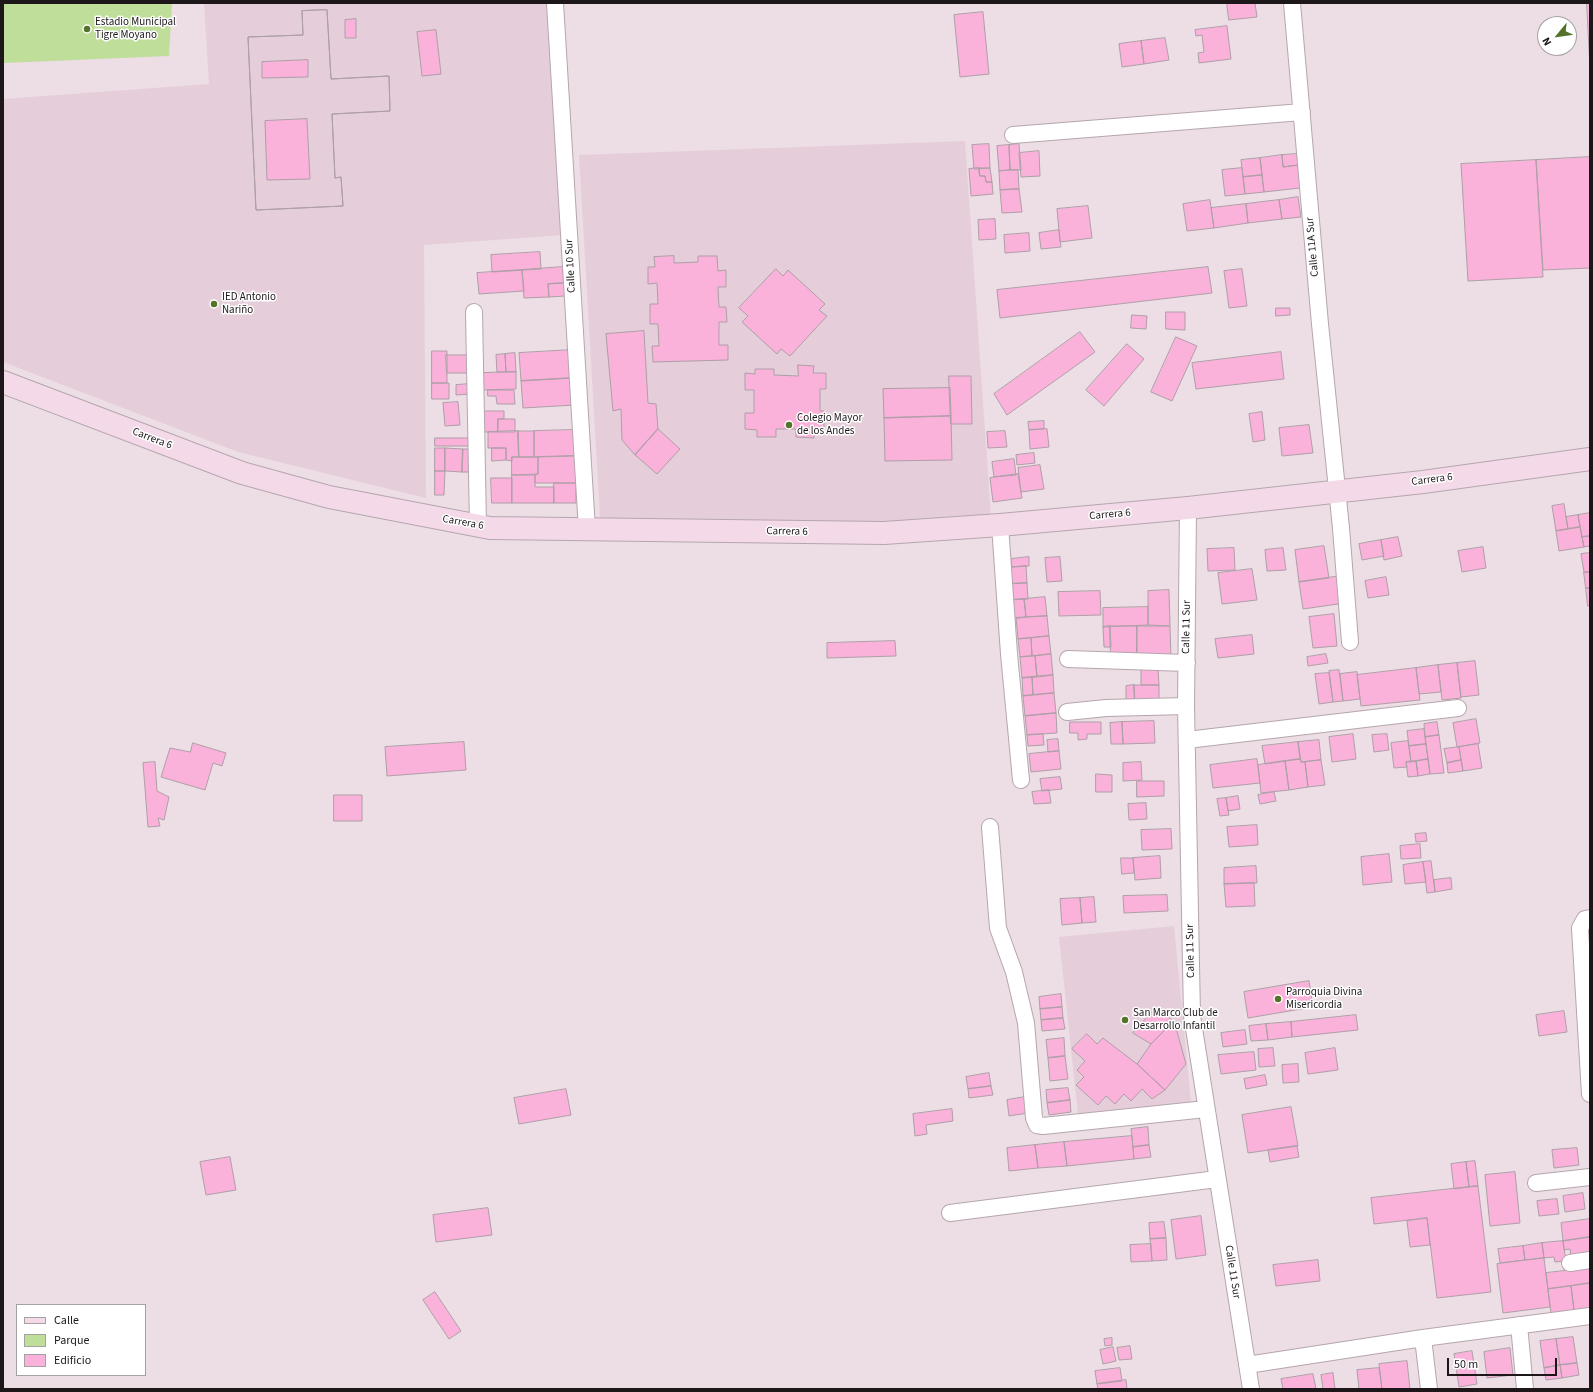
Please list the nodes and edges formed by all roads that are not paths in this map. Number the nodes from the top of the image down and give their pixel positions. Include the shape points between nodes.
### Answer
1 (555, 3) edge
2 (1292, 3) edge
3 (1302, 112) junction
4 (1013, 135) dead end
5 (474, 312) dead end
6 (3, 382) edge
7 (1590, 459) edge
8 (1336, 490) junction
9 (1188, 508) junction
10 (1000, 525) junction
11 (478, 526) junction
12 (587, 530) junction
13 (1350, 642) dead end
14 (1068, 659) dead end
15 (1187, 663) junction
16 (1186, 706) junction
17 (1458, 708) dead end
18 (1067, 712) dead end
19 (1187, 740) junction
20 (1021, 780) dead end
21 (990, 827) dead end
22 (1587, 918) edge
23 (1590, 1094) edge
24 (1206, 1109) junction
25 (1590, 1177) edge
26 (1217, 1179) junction
27 (1536, 1183) dead end
28 (950, 1213) dead end
29 (1590, 1260) edge
30 (1570, 1263) dead end
31 (1590, 1316) edge
32 (1519, 1325) junction
33 (1423, 1338) junction
34 (1247, 1364) junction
35 (1252, 1389) edge
36 (1429, 1389) edge
37 (1525, 1389) edge

1 - 12 street, Calle 10 Sur
2 - 3 street, Calle 11A Sur
3 - 4 street
3 - 8 street, Calle 11A Sur
5 - 11 street
6 - 11 main road, Carrera 6 via 242,473 330,497
7 - 8 main road, Carrera 6 via 1423,482
8 - 9 main road, Carrera 6
8 - 13 street, Calle 11A Sur
9 - 10 main road, Carrera 6
9 - 15 street, Calle 11 Sur
10 - 12 main road, Carrera 6 via 884,533
10 - 20 street
11 - 12 main road, Carrera 6
14 - 15 street
15 - 16 street, Calle 11 Sur
16 - 18 street via 1106,708
16 - 19 street, Calle 11 Sur
17 - 19 street
19 - 24 street, Calle 11 Sur via 1192,1016
21 - 24 street via 998,928 1014,972 1026,1023 1034,1118 1037,1125
22 - 23 street via 1580,928
24 - 26 street, Calle 11 Sur
25 - 27 street
26 - 28 street
26 - 34 street, Calle 11 Sur
29 - 30 street
31 - 32 street
32 - 33 street
32 - 37 street
33 - 34 street
33 - 36 street
34 - 35 street, Calle 11 Sur

